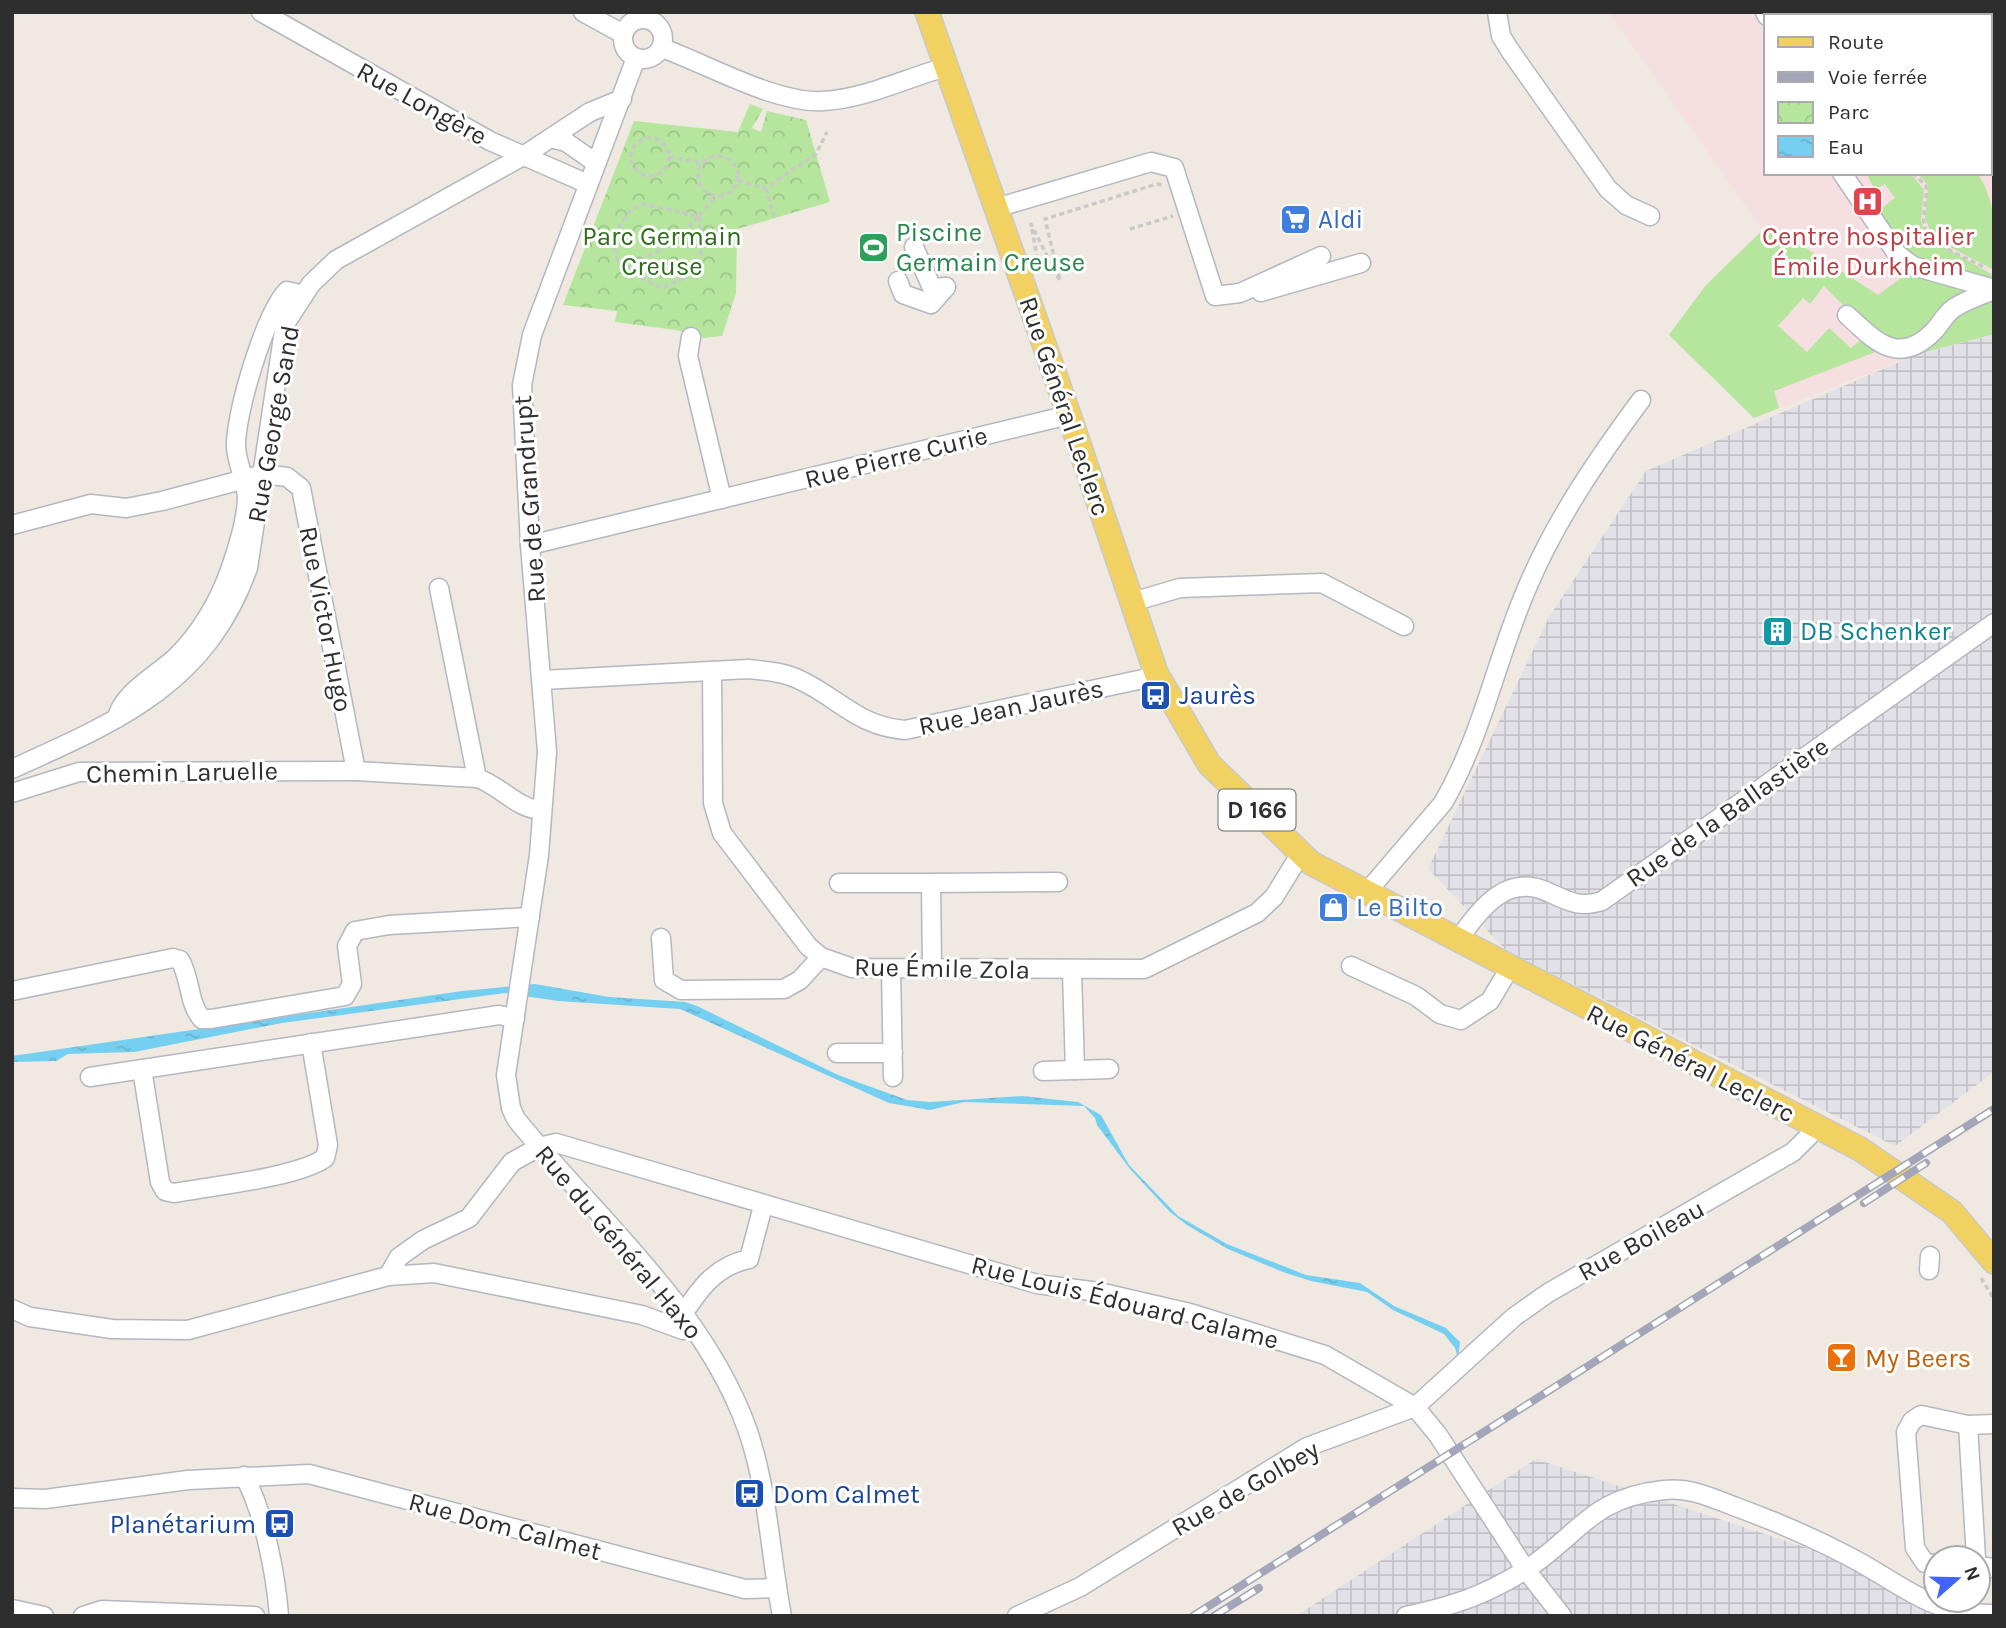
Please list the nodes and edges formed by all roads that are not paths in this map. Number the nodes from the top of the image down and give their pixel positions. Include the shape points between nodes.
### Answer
1 (261, 12) edge
2 (583, 12) edge
3 (927, 12) edge
4 (1496, 12) edge
5 (652, 16) edge
6 (623, 34) junction
7 (662, 48) junction
8 (636, 58) junction
9 (946, 67) junction
10 (622, 99) junction
11 (551, 138) junction
12 (523, 156) junction
13 (596, 163) junction
14 (1843, 175) edge
15 (589, 184) junction
16 (996, 208) junction
17 (1650, 216) dead end
18 (914, 247) dead end
19 (1321, 256) dead end
20 (1361, 263) dead end
21 (898, 281) dead end
22 (1994, 289) edge
23 (1240, 293) junction
24 (304, 295) junction
25 (1847, 315) dead end
26 (691, 337) dead end
27 (1641, 400) dead end
28 (1069, 415) junction
29 (264, 474) junction
30 (242, 479) junction
31 (722, 499) junction
32 (12, 525) edge
33 (530, 545) junction
34 (439, 588) dead end
35 (1132, 602) junction
36 (1994, 623) edge
37 (1404, 626) dead end
38 (712, 671) junction
39 (1156, 673) junction
40 (543, 680) junction
41 (117, 719) junction
42 (12, 769) edge
43 (356, 771) junction
44 (477, 778) junction
45 (12, 793) edge
46 (542, 810) junction
47 (1301, 853) junction
48 (1058, 882) dead end
49 (839, 883) dead end
50 (931, 883) junction
51 (1366, 893) junction
52 (530, 917) junction
53 (661, 938) dead end
54 (1457, 941) junction
55 (821, 957) junction
56 (1352, 966) dead end
57 (891, 969) junction
58 (932, 969) junction
59 (1509, 969) junction
60 (1072, 971) junction
61 (520, 988) joint
62 (12, 991) edge
63 (515, 1018) junction
64 (312, 1043) junction
65 (836, 1054) dead end
66 (893, 1054) junction
67 (142, 1069) junction
68 (1110, 1069) dead end
69 (1075, 1070) junction
70 (1044, 1071) dead end
71 (89, 1077) dead end
72 (893, 1077) dead end
73 (1814, 1126) junction
74 (539, 1147) junction
75 (763, 1206) junction
76 (1987, 1270) edge
77 (388, 1276) junction
78 (12, 1309) edge
79 (688, 1320) junction
80 (1469, 1359) joint
81 (1415, 1407) junction
82 (1994, 1424) edge
83 (1968, 1425) junction
84 (238, 1477) junction
85 (12, 1498) edge
86 (1975, 1544) edge
87 (1922, 1558) edge
88 (1526, 1570) junction
89 (777, 1588) junction
90 (12, 1609) edge
91 (1994, 1614) edge
92 (44, 1616) edge
93 (83, 1616) edge
94 (255, 1616) edge
95 (279, 1616) edge
96 (782, 1616) edge
97 (1017, 1616) edge
98 (1406, 1616) edge
99 (1562, 1616) edge

1 - 12 street, Rue Longère
2 - 6 street
3 - 9 main road, Rue Général Leclerc / D 166
4 - 17 street via 1511,52 1608,189 1626,205
5 - 6 street via 630,22
5 - 7 street via 663,34
6 - 8 street via 625,48
7 - 8 street via 651,58
7 - 9 street via 789,99 822,102 850,98
8 - 10 street, Rue de Grandrupt
9 - 16 main road, Rue Général Leclerc / D 166
10 - 11 street, Rue George Sand
10 - 13 street, Rue de Grandrupt
11 - 12 street, Rue George Sand
11 - 13 street via 566,142
12 - 15 street, Rue Longère
12 - 24 street, Rue George Sand via 335,260
13 - 15 street, Rue de Grandrupt
14 - 22 street via 1898,254 1913,266
15 - 33 street, Rue de Grandrupt via 532,335 522,386
16 - 23 street via 1151,162 1174,168 1215,296
16 - 28 main road, Rue Général Leclerc / D 166
18 - 21 street via 932,289 946,287 931,304 903,294
19 - 23 street
20 - 23 street via 1267,292
22 - 25 street via 1952,309 1932,333 1914,345 1896,349 1878,344
24 - 29 street, Rue George Sand via 285,324
24 - 30 street via 287,291 276,302 251,373 236,444
26 - 31 street via 688,356
27 - 51 street via 1604,451 1527,588 1490,699 1453,787
28 - 31 street, Rue Pierre Curie
28 - 35 main road, Rue Général Leclerc / D 166
29 - 30 street
29 - 41 street, Rue George Sand via 248,568 234,606 202,653 139,707
29 - 43 street, Rue Victor Hugo via 287,477 301,488
30 - 32 street via 126,508 91,505
30 - 41 street via 247,498 218,600 176,657 119,709
31 - 33 street, Rue Pierre Curie
33 - 40 street, Rue de Grandrupt
34 - 44 street
35 - 37 street via 1180,588 1322,583
35 - 39 main road, Rue Général Leclerc / D 166
36 - 54 street, Rue de la Ballastière via 1602,901 1585,906 1522,886 1503,891 1488,902
38 - 39 street, Rue Jean Jaurès via 773,671 801,680 881,728 905,730
38 - 40 street, Rue Jean Jaurès
38 - 55 street, Rue Émile Zola via 715,815 732,848
39 - 47 main road, Rue Général Leclerc / D 166 via 1209,764
40 - 46 street, Rue de Grandrupt via 547,752
41 - 42 street, Rue George Sand
43 - 44 street
43 - 45 street, Chemin Laruelle via 79,772
44 - 46 street via 530,810
46 - 52 street, Rue de Grandrupt
47 - 51 main road, Rue Général Leclerc / D 166
47 - 60 street, Rue Émile Zola via 1274,897 1257,912 1162,963 1127,971
48 - 50 street
49 - 50 street
50 - 58 street
51 - 54 main road, Rue Général Leclerc / D 166
52 - 61 street, Rue de Grandrupt
52 - 62 street via 355,931 347,946 352,984 345,996 211,1019 202,1018 195,1010 184,967 173,958
53 - 55 street via 664,980 681,990 784,989 800,980
54 - 59 main road, Rue Général Leclerc / D 166
55 - 57 street, Rue Émile Zola via 852,968
56 - 59 street via 1416,996 1440,1014 1461,1020 1490,1001
57 - 58 street, Rue Émile Zola
57 - 66 street
58 - 60 street, Rue Émile Zola
59 - 73 main road, Rue Général Leclerc / D 166
60 - 69 street
61 - 63 street, Rue du Général Haxo
63 - 64 street via 499,1014
63 - 74 street, Rue du Général Haxo via 506,1076 511,1108
64 - 67 street
64 - 67 street via 328,1145 325,1158 279,1174 174,1193 165,1191 160,1182
65 - 66 street
66 - 72 street
67 - 71 street
68 - 69 street
69 - 70 street
73 - 76 main road, Rue Général Leclerc / D 166 via 1860,1149 1930,1195 1970,1230
73 - 80 street, Rue Boileau via 1793,1152 1548,1293
74 - 75 street, Rue Louis Édouard Calame via 555,1143
74 - 77 street via 512,1162 468,1218 399,1257
74 - 79 street, Rue du Général Haxo
75 - 79 street via 749,1259 734,1262 723,1273 708,1278
75 - 81 street, Rue Louis Édouard Calame via 1037,1284 1099,1292 1190,1313 1325,1355
77 - 78 street via 188,1330 111,1329 30,1317
77 - 79 street via 434,1273 642,1315 683,1330
79 - 89 street, Rue du Général Haxo via 712,1354 741,1414 762,1485
80 - 81 street, Rue de Golbey
81 - 88 street, Rue Louis Édouard Calame
81 - 97 street, Rue de Golbey via 1307,1447 1080,1587
82 - 83 street
83 - 86 street
83 - 87 street via 1921,1415 1906,1432 1915,1548
84 - 85 street, Rue Dom Calmet via 45,1499
84 - 89 street, Rue Dom Calmet via 309,1475 746,1589
84 - 95 street via 252,1491 262,1524
88 - 91 street via 1592,1513 1616,1501 1667,1489 1692,1490 1773,1520 1850,1556 1936,1607
88 - 98 street via 1461,1604
88 - 99 street, Rue Louis Édouard Calame
89 - 96 street, Rue du Général Haxo
90 - 92 street
93 - 94 street via 102,1610

